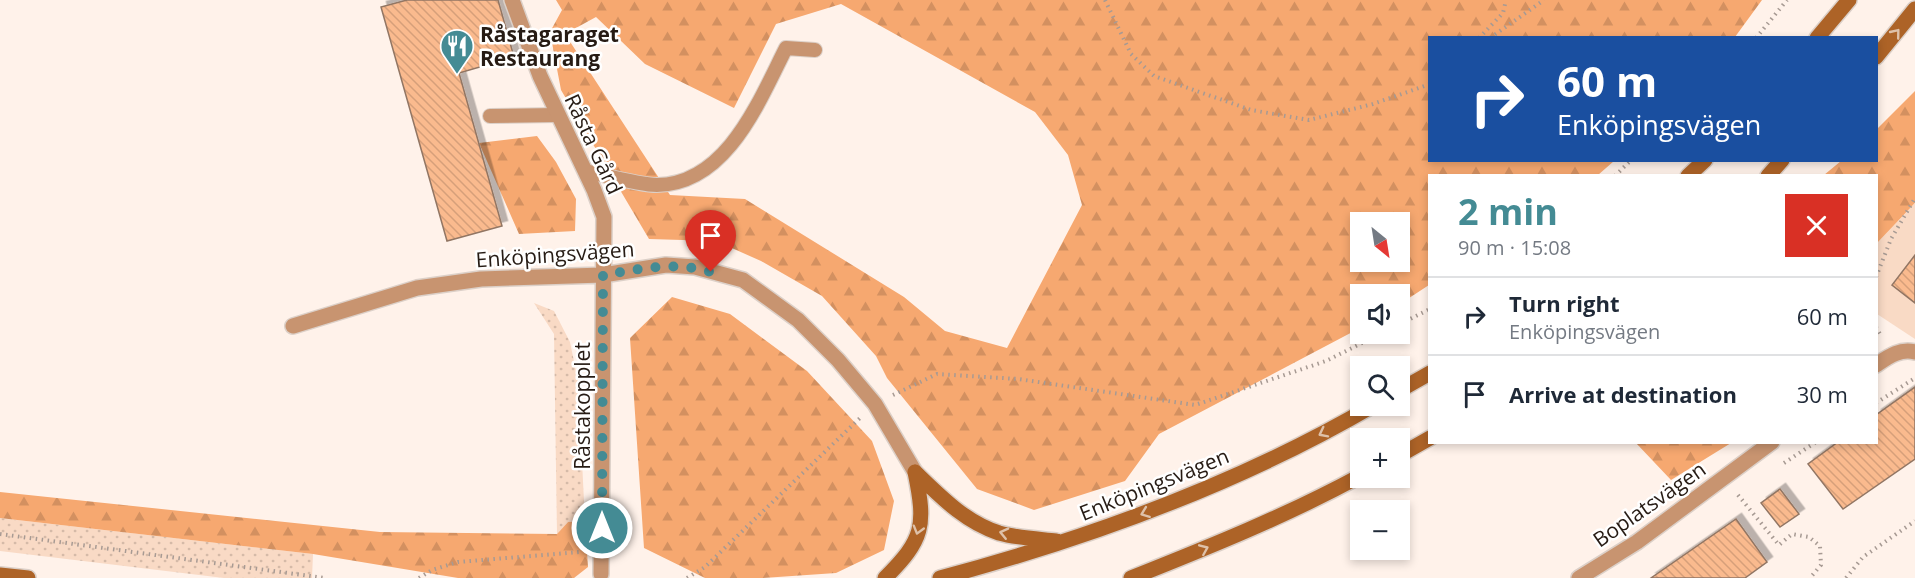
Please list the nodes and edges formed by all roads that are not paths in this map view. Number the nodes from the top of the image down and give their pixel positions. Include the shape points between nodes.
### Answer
1 (512, 0) edge
2 (1849, 0) edge
3 (1915, 9) edge
4 (1819, 36) edge
5 (815, 50) dead end
6 (1878, 55) edge
7 (490, 116) dead end
8 (558, 116) junction
9 (1702, 162) edge
10 (1780, 162) edge
11 (585, 171) junction
12 (1690, 174) edge
13 (1770, 174) edge
14 (603, 275) junction
15 (293, 326) dead end
16 (1915, 352) edge
17 (1878, 365) edge
18 (1428, 374) edge
19 (1410, 384) edge
20 (1353, 416) edge
21 (1428, 439) edge
22 (1769, 444) edge
23 (1410, 449) edge
24 (915, 472) junction
25 (1350, 481) edge
26 (1062, 542) junction
27 (601, 574) dead end
28 (0, 575) edge
29 (28, 578) edge
30 (885, 578) edge
31 (939, 578) edge
32 (1131, 578) edge
33 (1579, 578) edge

1 - 8 street, Råsta Gård
2 - 4 main road
6 -> 3 main road
5 - 11 lane via 786,48 745,126 711,166 678,182 656,185
7 - 8 lane
8 - 11 street, Råsta Gård
9 - 12 main road
10 - 13 main road
11 - 14 street, Råsta Gård via 603,217
14 - 15 street, Enköpingsvägen via 481,279 417,288
14 - 24 street, Enköpingsvägen via 666,265 695,267 743,280 798,320 838,360 875,404
14 - 27 street, Råstakopplet
16 - 17 street via 1890,356
18 - 19 main road
20 -> 26 main road, Enköpingsvägen via 1274,458 1165,505
21 - 23 main road
22 - 33 street, Boplatsvägen via 1636,542
26 -> 24 main road via 1001,533 977,524
24 -> 30 main road via 922,505 921,528 911,549
32 -> 25 main road via 1309,504
26 - 31 main road, Enköpingsvägen
28 - 29 main road

